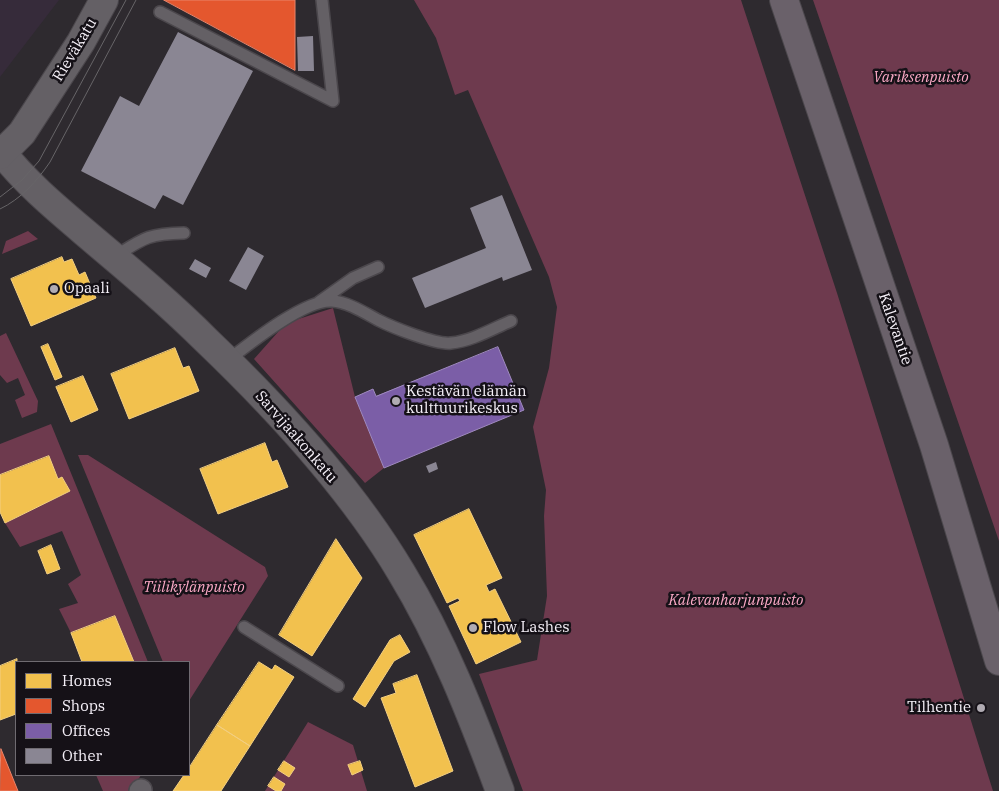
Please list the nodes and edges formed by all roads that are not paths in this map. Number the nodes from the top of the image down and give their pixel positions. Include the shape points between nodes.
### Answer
1 (104, 0) edge
2 (322, 0) edge
3 (784, 0) edge
4 (160, 12) dead end
5 (1, 148) edge
6 (184, 234) dead end
7 (114, 257) junction
8 (378, 267) dead end
9 (318, 304) junction
10 (511, 321) dead end
11 (227, 361) junction
12 (244, 627) dead end
13 (999, 661) edge
14 (338, 686) dead end
15 (500, 791) edge

1 - 5 street, Rieväkatu via 43,99
2 - 4 lane via 333,101
3 - 13 main road, Kalevantie via 934,445
5 - 7 street, Sarvijaakonkatu via 43,197
6 - 7 lane via 152,235
7 - 11 street, Sarvijaakonkatu
8 - 9 lane via 353,278
9 - 10 lane via 332,301 358,309 392,327 449,344
9 - 11 lane via 256,338
11 - 15 street, Sarvijaakonkatu via 309,449 400,571 447,659
12 - 14 lane

